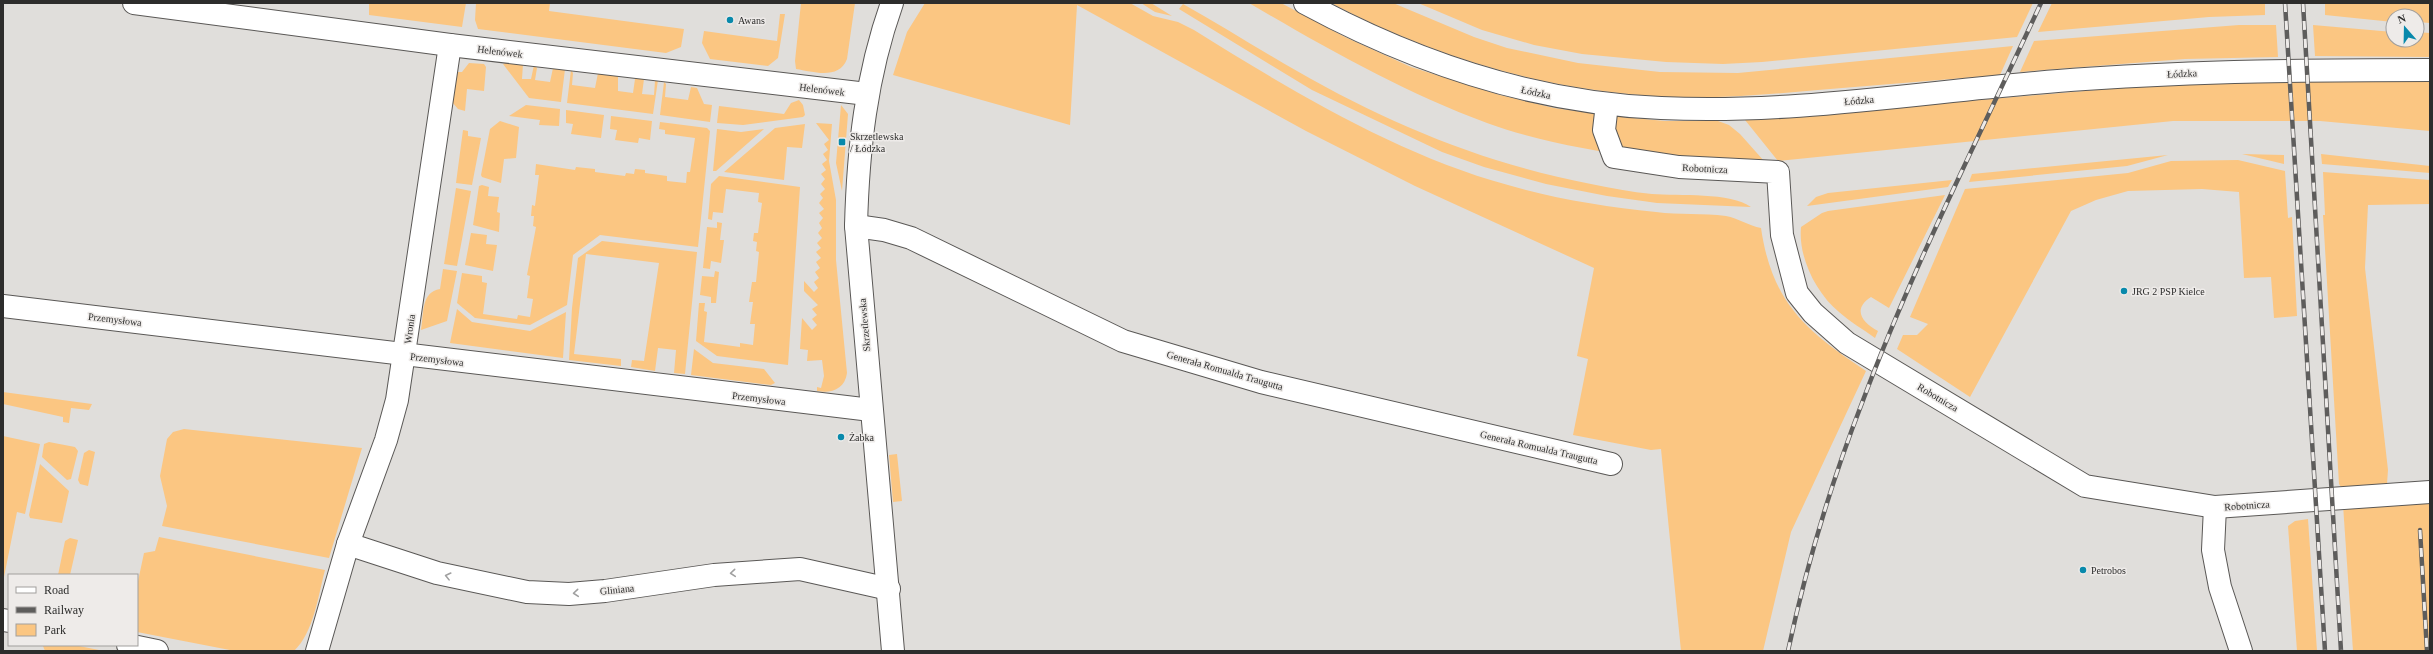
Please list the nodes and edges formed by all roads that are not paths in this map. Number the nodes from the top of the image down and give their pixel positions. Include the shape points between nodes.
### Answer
1 (134, 3) edge
2 (892, 3) edge
3 (1305, 3) edge
4 (450, 45) junction
5 (2430, 70) edge
6 (867, 94) junction
7 (1607, 104) junction
8 (856, 226) junction
9 (3, 306) edge
10 (405, 355) junction
11 (871, 410) junction
12 (1611, 464) dead end
13 (2430, 492) edge
14 (2215, 507) junction
15 (348, 544) junction
16 (889, 589) junction
17 (133, 646) edge
18 (157, 651) edge
19 (318, 651) edge
20 (893, 651) edge
21 (2241, 651) edge

1 - 4 street, Helenówek
2 - 6 street, Skrzetlewska via 873,62
3 - 7 street, Łódzka via 1389,45 1437,64 1540,93
4 - 6 street, Helenówek
4 - 10 street, Wronia
5 - 7 street, Łódzka via 2223,71 2084,79 1732,109
6 - 8 street, Skrzetlewska via 858,166
7 - 14 street, Robotnicza via 1604,130 1614,157 1679,167 1778,172 1782,235 1797,293 1813,313 1847,343 2085,486
8 - 11 street, Skrzetlewska
8 - 12 street, Generała Romualda Traugutta via 884,230 911,238 1122,340 1260,382
9 - 10 street, Przemysłowa
10 - 11 street, Przemysłowa
10 - 15 street, Wronia via 397,400 386,440
11 - 16 street, Skrzetlewska
13 - 14 street, Robotnicza
14 - 21 street via 2213,550 2220,586
16 -> 15 street, Gliniana via 800,569 714,575 605,591 544,594 505,589 437,573
15 - 19 street, Wronia
16 - 20 street, Skrzetlewska
17 - 18 street

